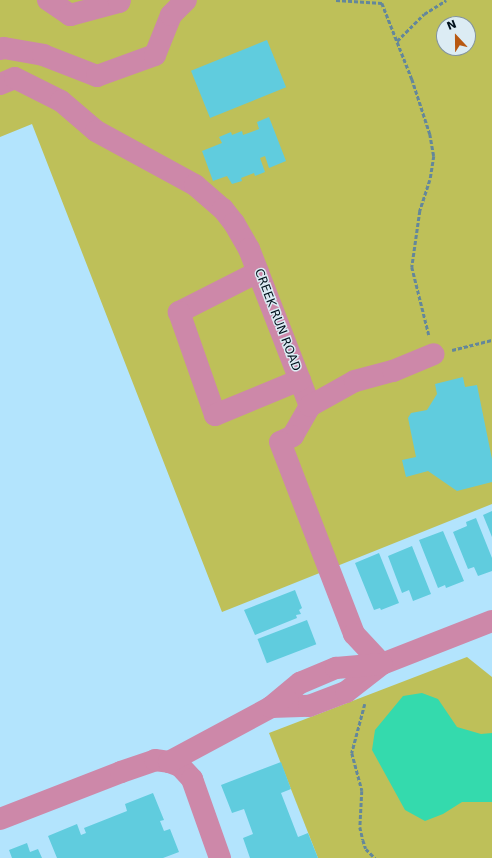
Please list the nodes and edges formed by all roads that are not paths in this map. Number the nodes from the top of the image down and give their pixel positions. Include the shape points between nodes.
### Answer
1 (48, 0) edge
2 (120, 0) edge
3 (186, 0) edge
4 (0, 50) edge
5 (0, 84) edge
6 (258, 272) junction
7 (434, 354) road end
8 (300, 380) junction
9 (310, 406) junction
10 (492, 621) edge
11 (382, 664) junction
12 (169, 762) junction
13 (0, 819) edge
14 (220, 858) edge

1 - 2 street via 70,15
3 - 4 street via 171,15 155,55 97,76 43,55 4,48
5 - 6 street, CREEK RUN ROAD via 15,78 61,101 96,131 196,185 223,208 234,223
6 - 8 street, CREEK RUN ROAD
6 - 8 street via 179,312 215,415
7 - 9 street via 393,371 355,381
8 - 9 street, CREEK RUN ROAD
9 - 11 street via 293,436 280,442 354,634
10 - 11 street
11 - 12 street via 346,692 309,706 271,707
12 - 13 street via 155,760
12 - 14 street via 180,766 192,779

